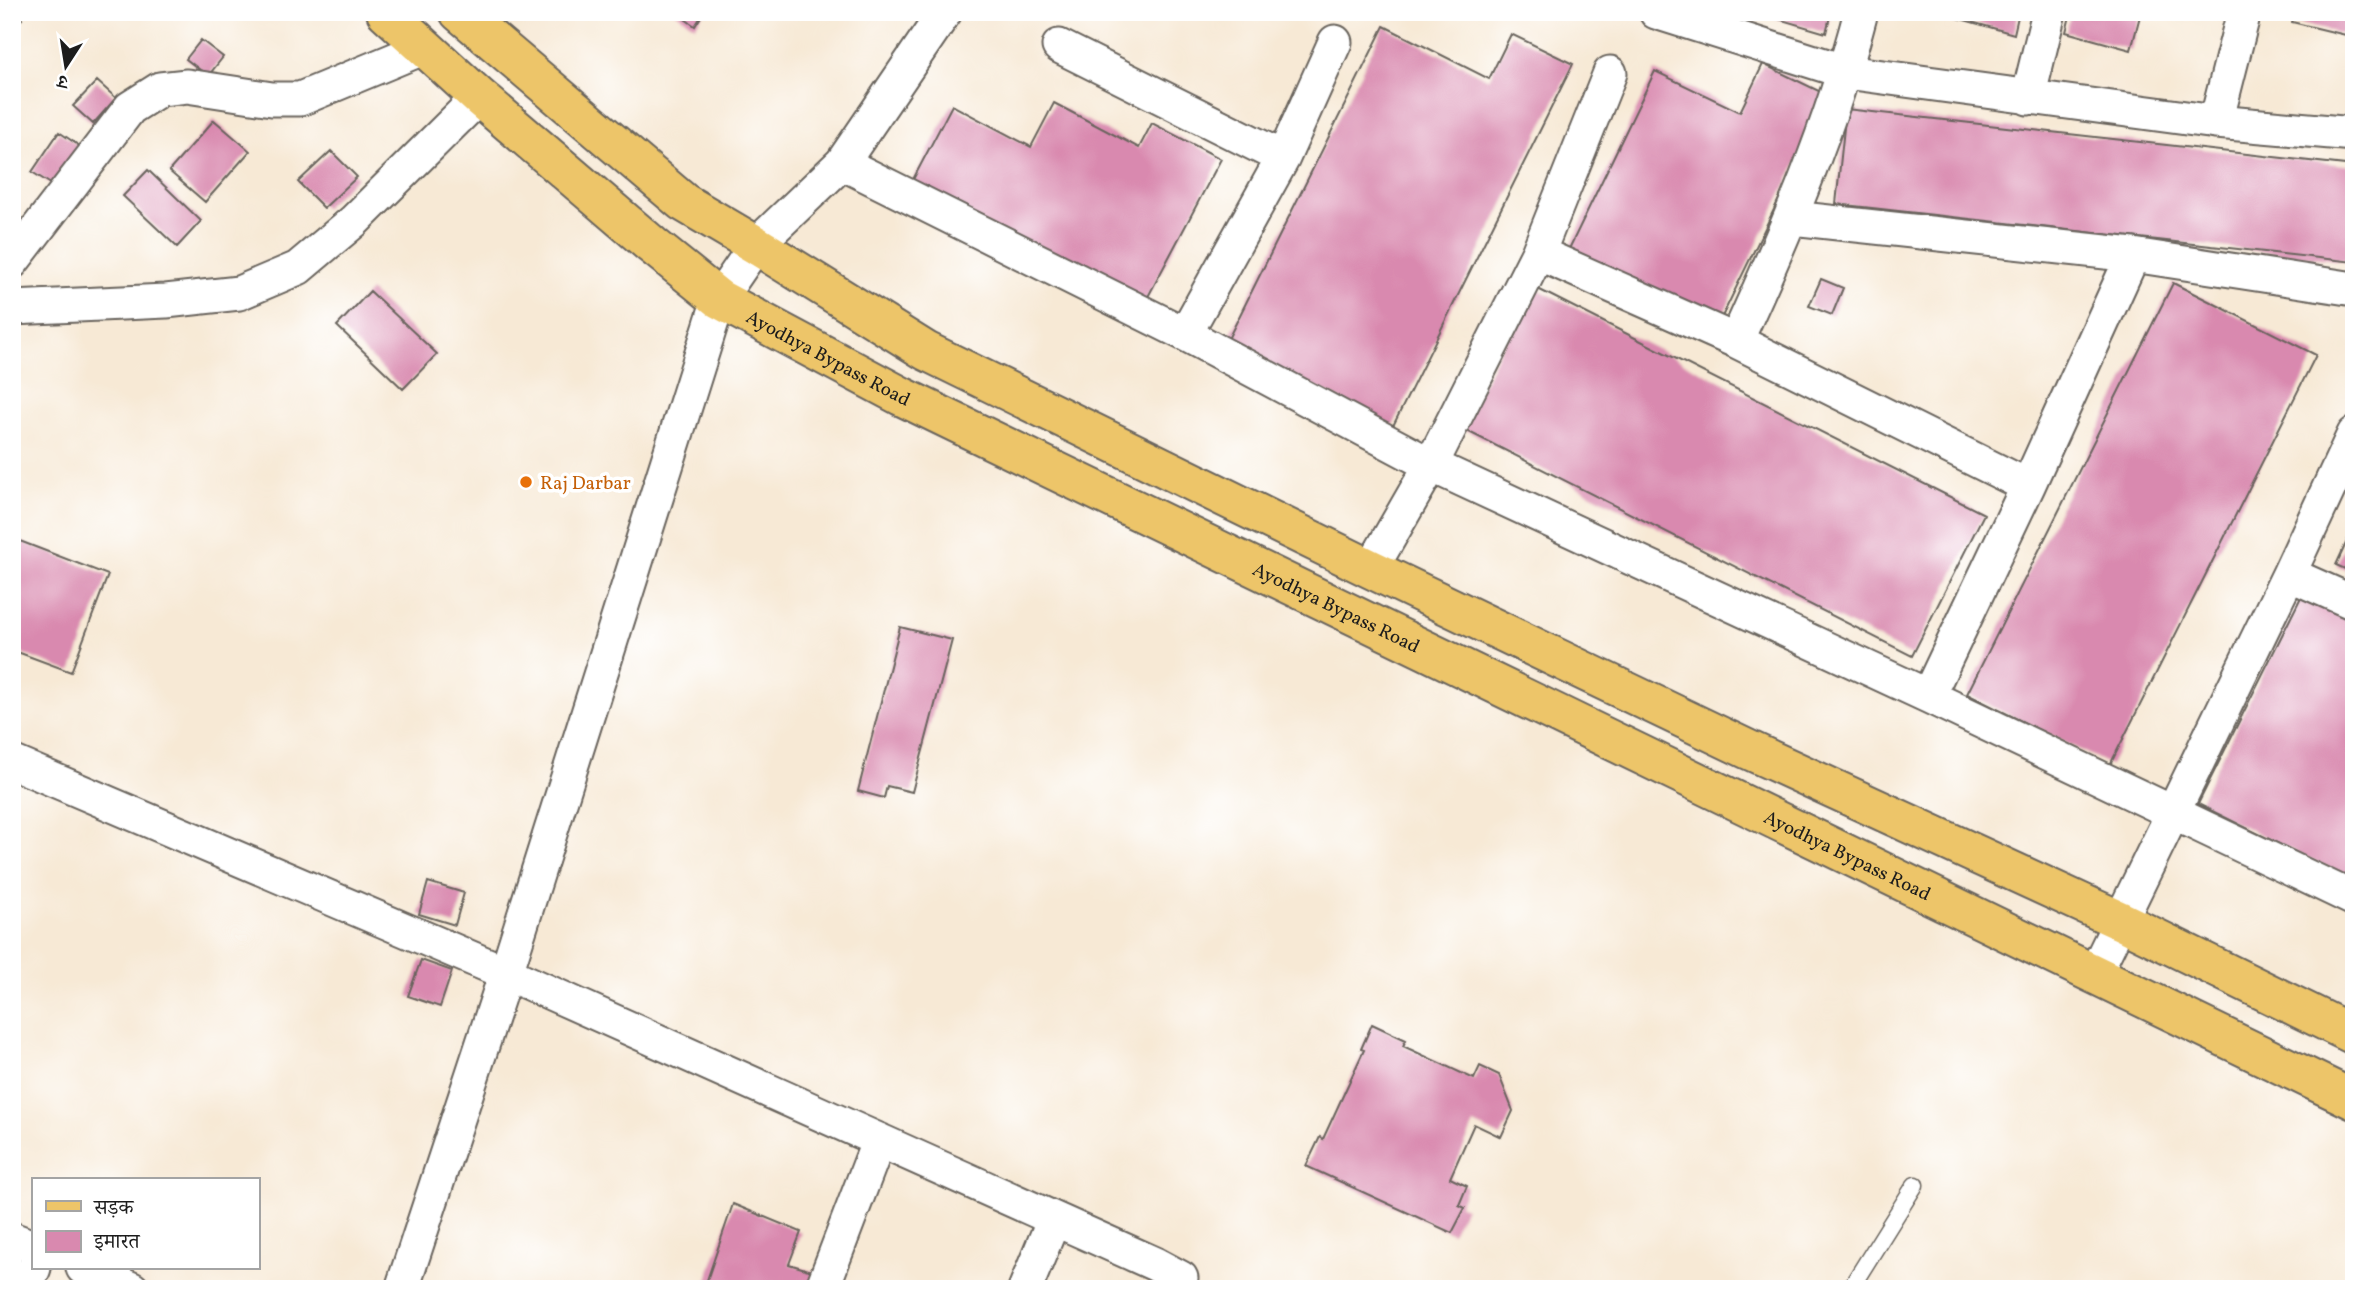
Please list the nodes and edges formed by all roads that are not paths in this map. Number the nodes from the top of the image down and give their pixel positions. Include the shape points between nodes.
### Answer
1 (386, 12) edge
2 (459, 12) edge
3 (945, 12) edge
4 (1656, 12) edge
5 (1861, 12) edge
6 (2049, 12) edge
7 (2244, 12) edge
8 (1335, 42) dead end
9 (1059, 46) dead end
10 (423, 48) junction
11 (1846, 72) junction
12 (1610, 73) dead end
13 (479, 97) junction
14 (2028, 98) junction
15 (2216, 122) junction
16 (2354, 134) edge
17 (1283, 158) junction
18 (842, 163) junction
19 (1792, 218) junction
20 (757, 245) junction
21 (1538, 253) junction
22 (2133, 255) junction
23 (12, 262) edge
24 (2354, 289) edge
25 (719, 299) junction
26 (12, 308) edge
27 (1185, 334) junction
28 (1736, 341) junction
29 (2354, 434) edge
30 (1431, 465) junction
31 (2028, 486) junction
32 (1371, 569) junction
33 (2289, 574) junction
34 (2354, 603) edge
35 (1928, 696) junction
36 (12, 762) edge
37 (2174, 814) junction
38 (2354, 900) edge
39 (2120, 921) junction
40 (506, 973) junction
41 (2094, 975) junction
42 (2354, 1035) edge
43 (2354, 1100) edge
44 (879, 1140) junction
45 (1914, 1185) dead end
46 (1054, 1219) junction
47 (12, 1239) edge
48 (32, 1247) edge
49 (33, 1270) edge
50 (88, 1270) edge
51 (1185, 1285) edge
52 (25, 1289) edge
53 (132, 1289) edge
54 (402, 1289) edge
55 (822, 1289) edge
56 (1025, 1289) edge
57 (1850, 1289) edge

1 - 10 main road, Ayodhya Bypass Road
2 - 20 main road via 682,202
3 - 18 street
4 - 11 street
5 - 11 street
6 - 14 street
7 - 15 street
8 - 17 street
9 - 17 street
10 - 13 main road, Ayodhya Bypass Road
10 - 23 street via 300,99 187,86 160,89 130,108
11 - 14 street
11 - 19 street
12 - 21 street
13 - 25 main road, Ayodhya Bypass Road
13 - 26 street via 354,221 298,268 239,293
14 - 15 street
15 - 16 street
17 - 27 street
18 - 20 street
18 - 27 street
19 - 22 street
19 - 28 street
20 - 25 street
20 - 32 main road via 926,351
21 - 28 street
21 - 30 street
22 - 24 street
22 - 31 street
25 - 40 street
25 - 41 main road, Ayodhya Bypass Road via 901,397
27 - 30 street
28 - 31 street
29 - 33 street
30 - 32 street
30 - 35 street
31 - 35 street
32 - 39 main road
33 - 34 street
33 - 37 street
35 - 37 street
36 - 40 street
37 - 38 street
37 - 39 street
39 - 41 street
39 - 42 main road
40 - 44 street
40 - 54 street
41 - 43 main road, Ayodhya Bypass Road
44 - 46 street
44 - 55 street
45 - 57 lane
46 - 51 street
46 - 56 street
47 - 48 street
49 - 52 street
50 - 53 street

